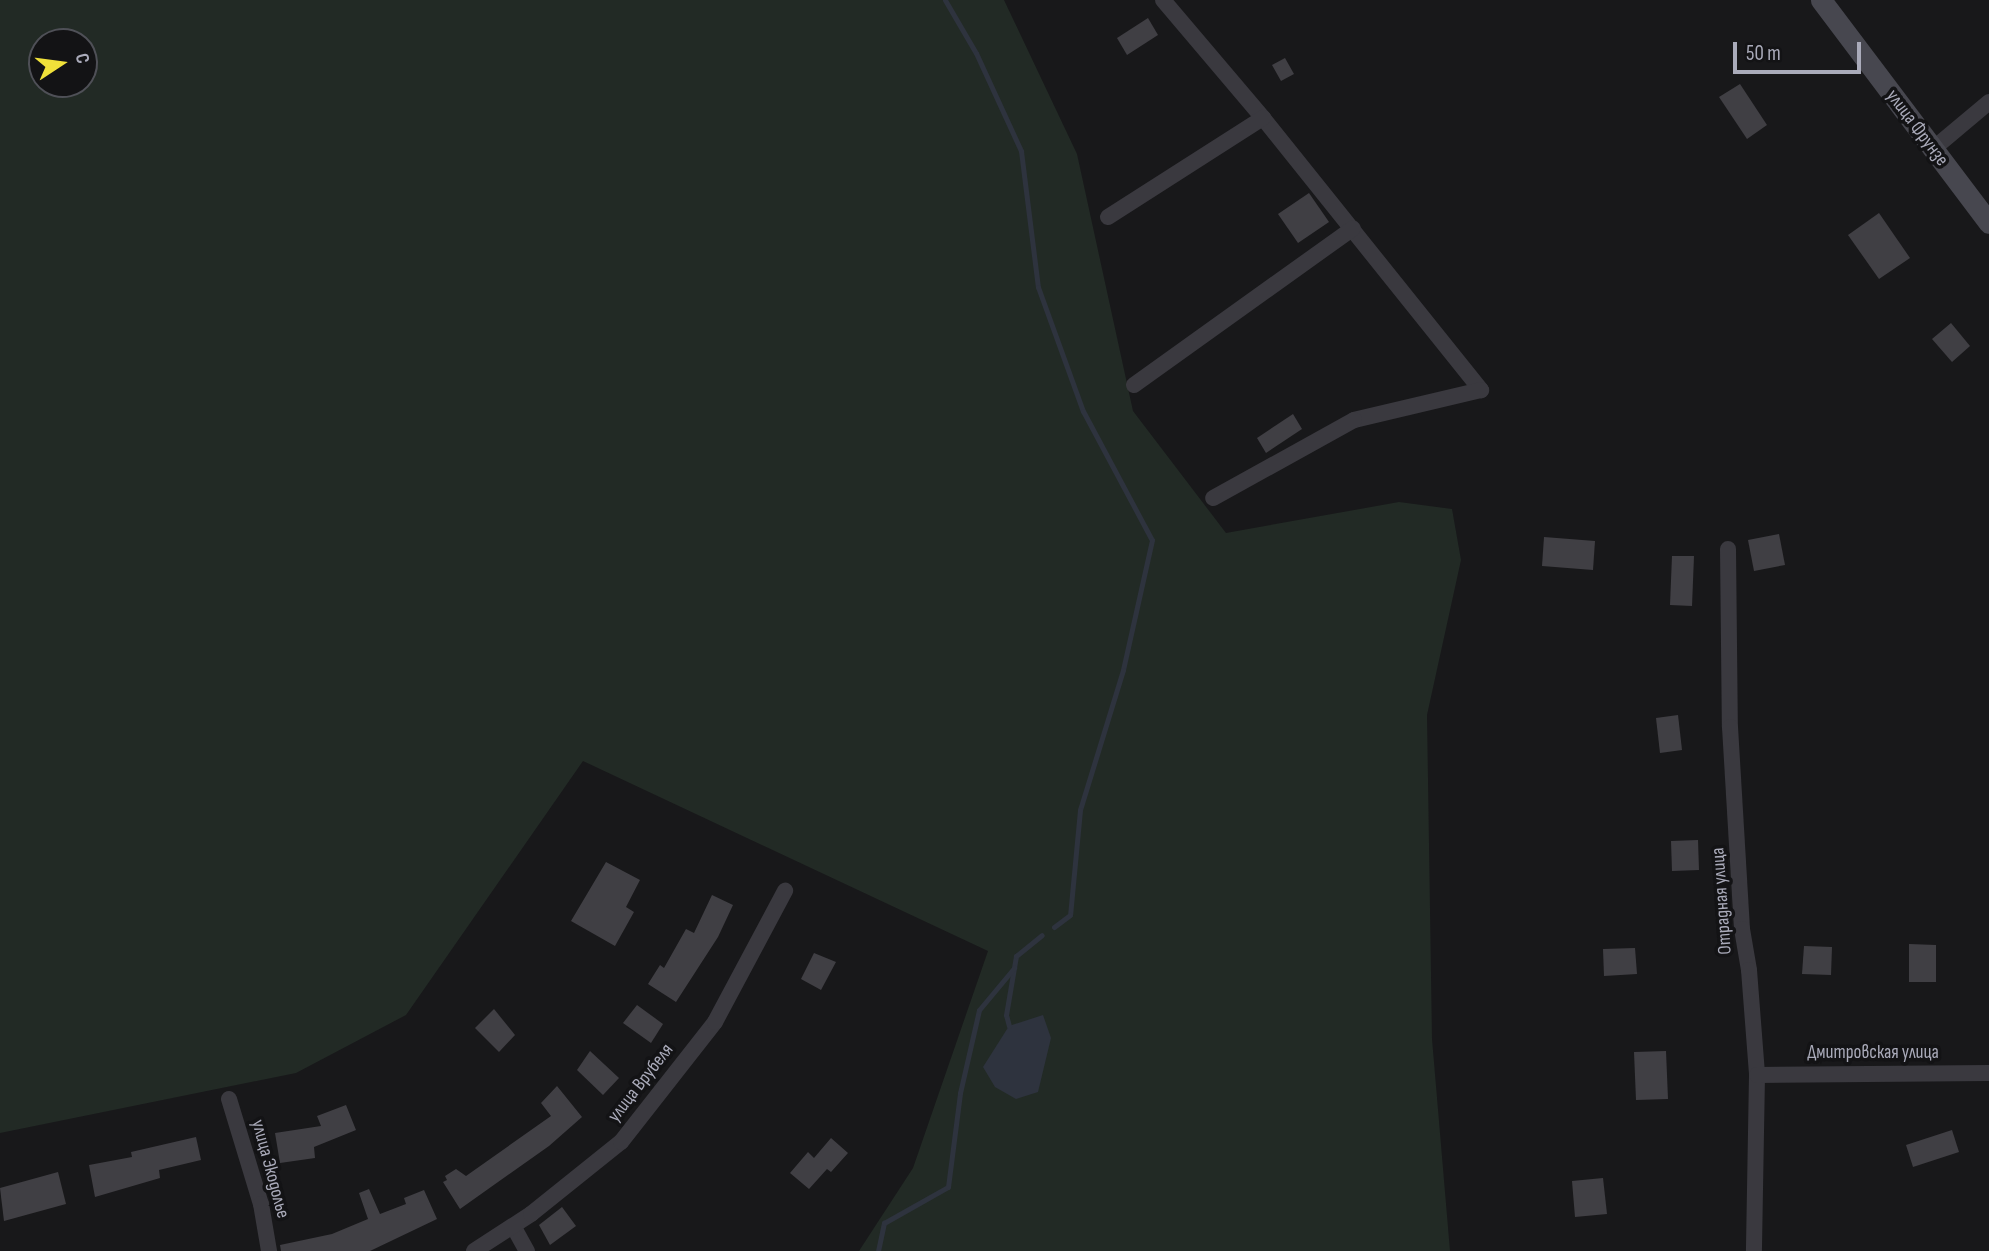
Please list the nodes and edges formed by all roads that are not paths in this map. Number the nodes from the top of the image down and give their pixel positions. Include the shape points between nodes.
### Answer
1 (1163, 0) edge
2 (1821, 0) edge
3 (1989, 102) edge
4 (1263, 118) junction
5 (1933, 149) junction
6 (1108, 217) dead end
7 (1989, 223) edge
8 (1353, 228) junction
9 (1134, 384) dead end
10 (1213, 498) dead end
11 (1728, 549) dead end
12 (785, 891) dead end
13 (1989, 1073) edge
14 (1757, 1075) junction
15 (229, 1099) dead end
16 (513, 1226) junction
17 (269, 1251) edge
18 (474, 1251) edge
19 (527, 1251) edge
20 (1754, 1251) edge

1 - 4 street
2 - 5 street, улица Фрунзе
3 - 5 street
4 - 6 street
4 - 8 street
5 - 7 street, улица Фрунзе
8 - 9 street
8 - 10 street via 1481,390 1354,420
11 - 14 street, Отрадная улица via 1730,727 1742,929
12 - 16 street, улица Врубеля via 715,1022 621,1142
13 - 14 street, Дмитровская улица
14 - 20 street, Отрадная улица
15 - 17 street, улица Экодолье via 261,1204
16 - 18 street, улица Врубеля
16 - 19 street

